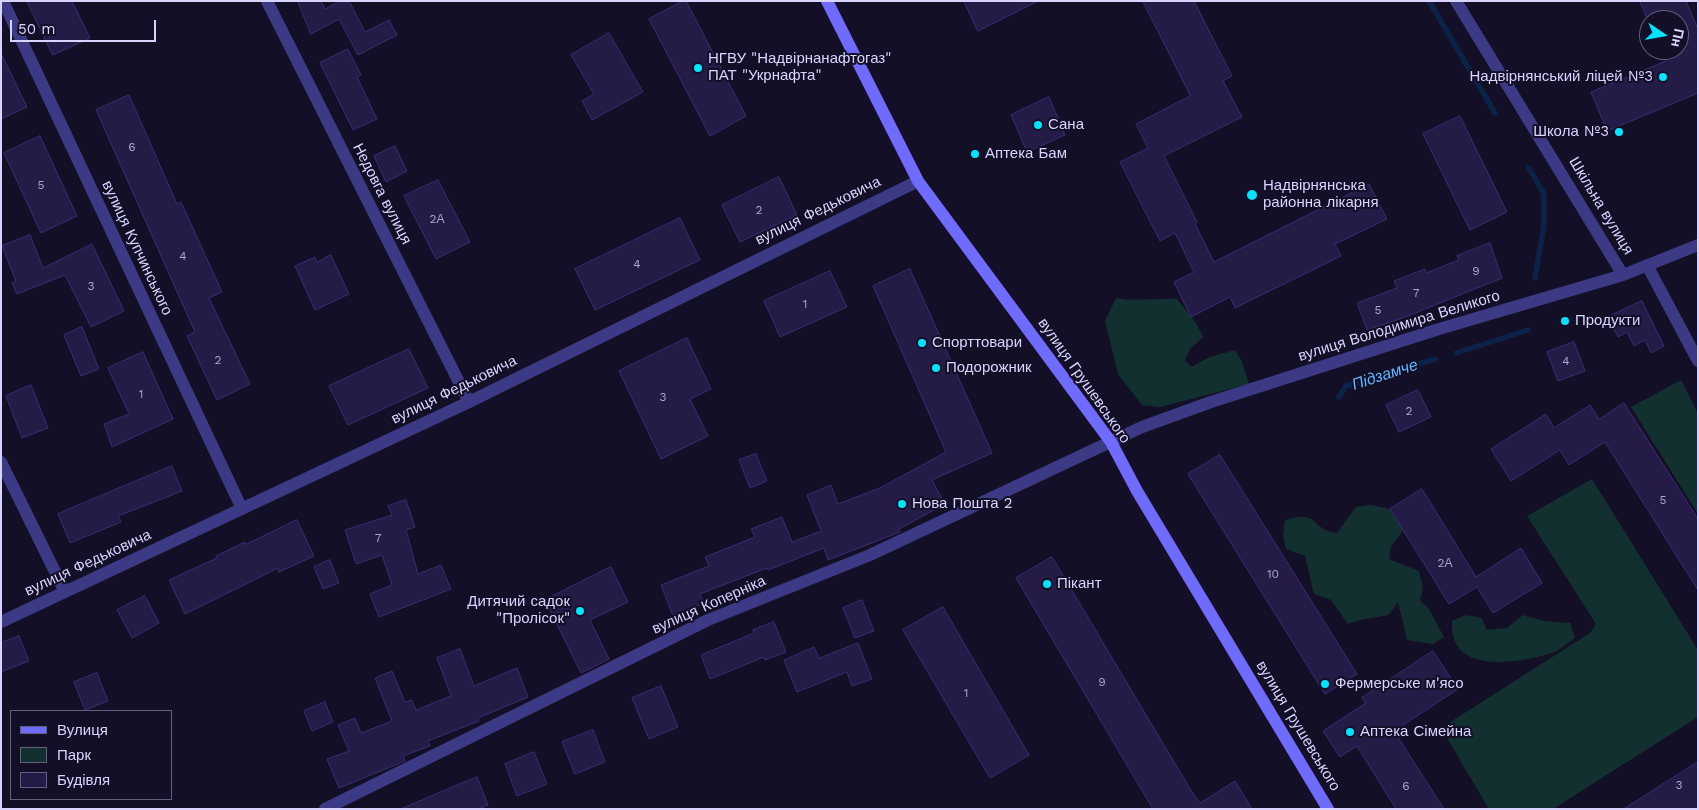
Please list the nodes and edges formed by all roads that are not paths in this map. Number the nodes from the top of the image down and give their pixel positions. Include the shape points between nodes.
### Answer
1 (3, 1) edge
2 (267, 1) edge
3 (827, 1) edge
4 (1456, 1) edge
5 (918, 181) junction
6 (1698, 244) edge
7 (1647, 265) junction
8 (1623, 275) junction
9 (1698, 361) edge
10 (469, 402) junction
11 (1110, 442) junction
12 (1, 462) edge
13 (242, 509) junction
14 (65, 592) junction
15 (1, 622) edge
16 (325, 809) edge
17 (1328, 809) edge

1 - 13 street, вулиця Купчинського
2 - 10 street, Недовга вулиця
3 - 5 street, вулиця Грушевського
4 - 8 street, Шкільна вулиця
5 - 10 street, вулиця Федьковича
5 - 11 street, вулиця Грушевського
6 - 7 street, вулиця Володимира Великого
7 - 8 street, вулиця Володимира Великого
7 - 9 street
8 - 11 street, вулиця Володимира Великого via 1211,402
10 - 13 street, вулиця Федьковича
11 - 16 street, вулиця Коперніка via 870,555 708,620
11 - 17 street, вулиця Грушевського
12 - 14 street
13 - 14 street, вулиця Федьковича
14 - 15 street, вулиця Федьковича

